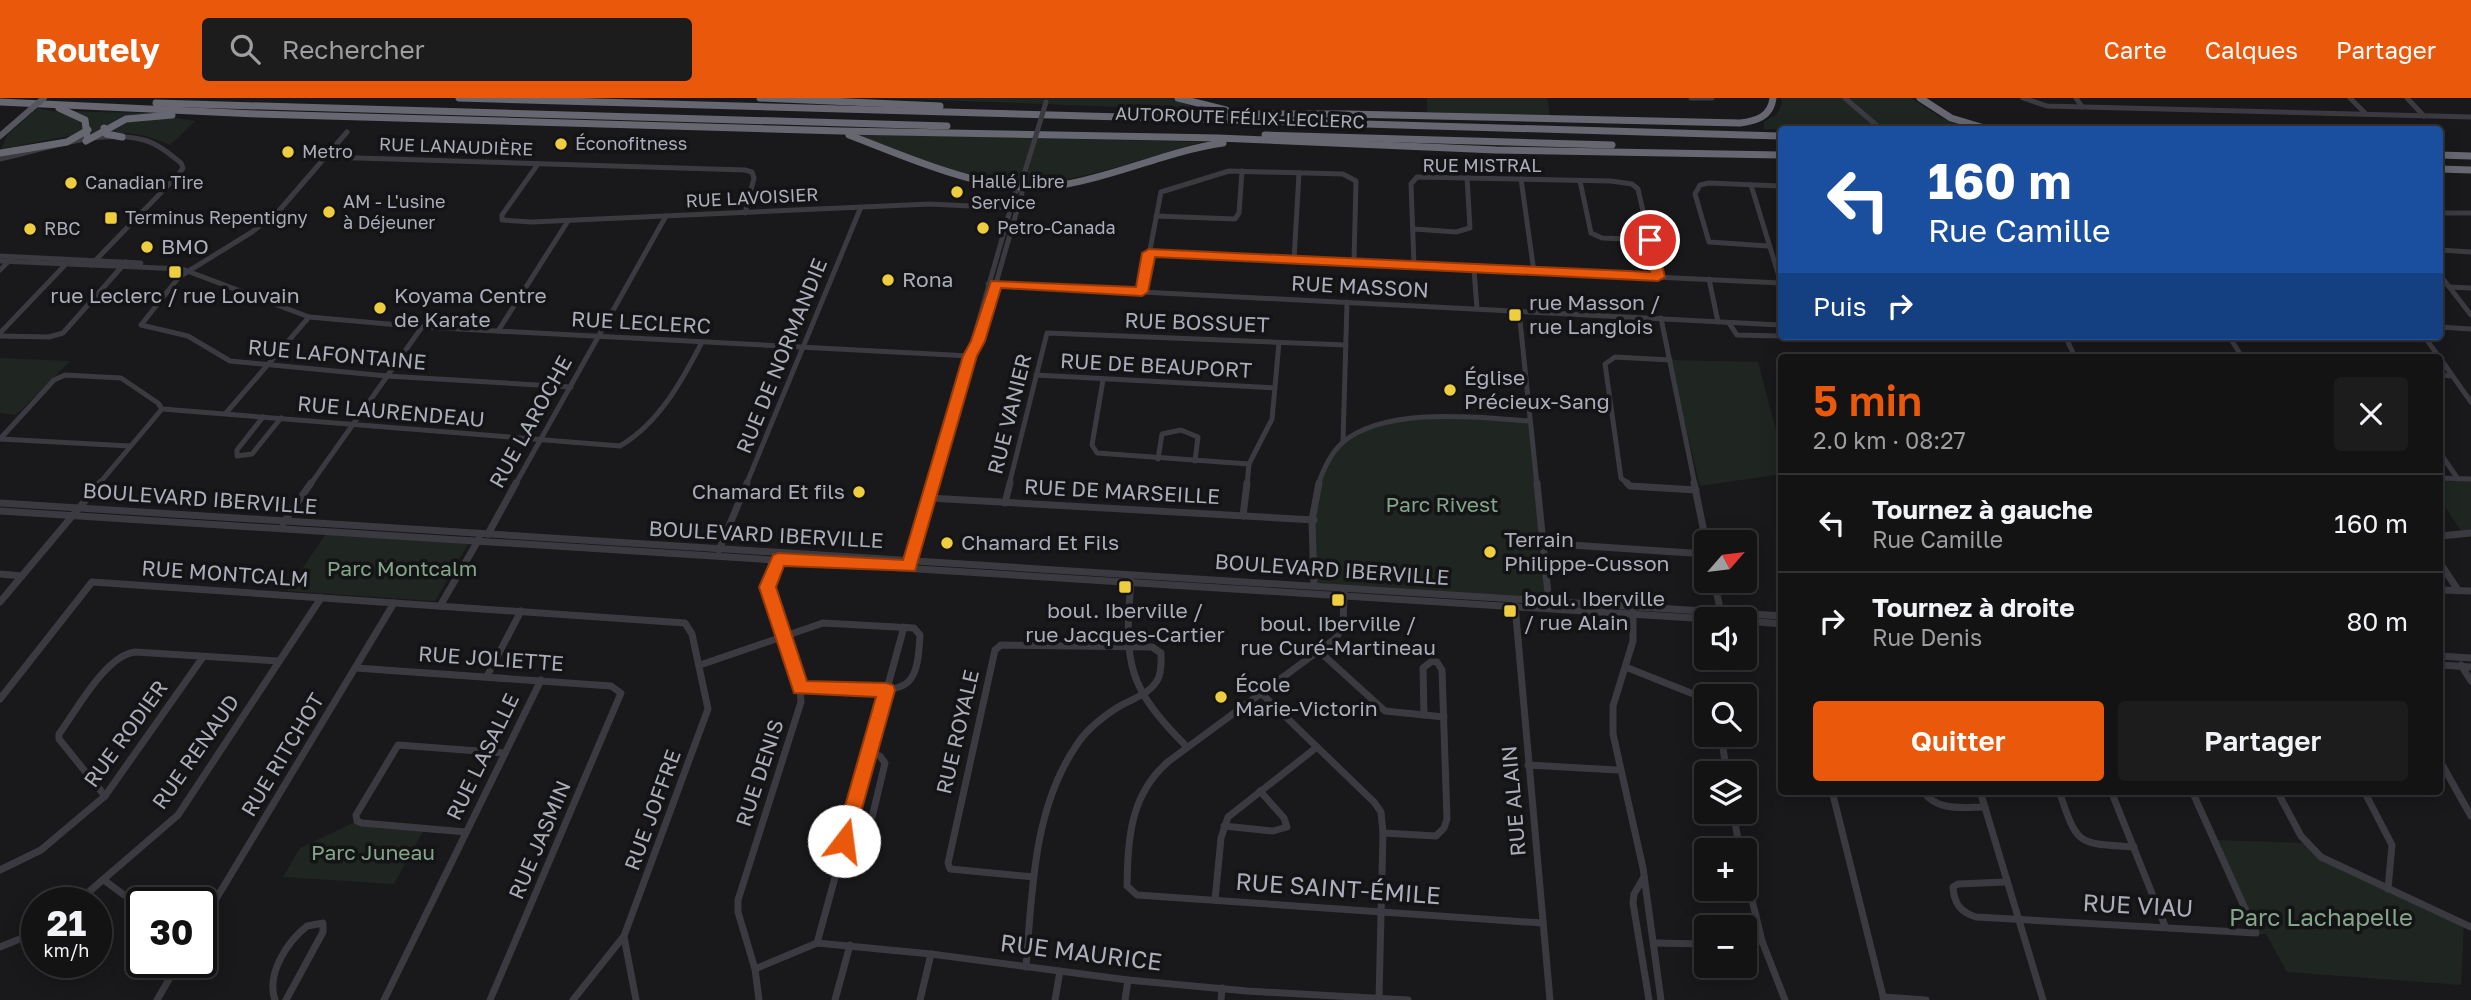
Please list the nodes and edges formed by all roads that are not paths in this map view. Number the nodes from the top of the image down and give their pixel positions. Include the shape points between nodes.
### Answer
1 (25, 98) edge
2 (42, 98) edge
3 (458, 98) edge
4 (760, 98) edge
5 (858, 98) edge
6 (1178, 98) edge
7 (1691, 98) edge
8 (1712, 98) edge
9 (1773, 98) edge
10 (1846, 98) edge
11 (1920, 98) edge
12 (2023, 98) edge
13 (2076, 98) edge
14 (2350, 98) edge
15 (2407, 98) edge
16 (832, 100) junction
17 (1046, 100) edge
18 (0, 103) edge
19 (55, 105) junction
20 (237, 105) junction
21 (2082, 107) junction
22 (1259, 113) junction
23 (257, 114) junction
24 (2366, 114) junction
25 (2424, 116) junction
26 (1479, 117) junction
27 (2471, 117) edge
28 (494, 121) junction
29 (1878, 126) edge
30 (1978, 126) edge
31 (104, 128) junction
32 (88, 130) junction
33 (841, 131) junction
34 (347, 132) dead end
35 (1644, 132) junction
36 (0, 134) edge
37 (1778, 136) edge
38 (122, 137) junction
39 (86, 141) junction
40 (1262, 141) junction
41 (1616, 145) junction
42 (1426, 147) junction
43 (1778, 149) edge
44 (0, 153) edge
45 (1778, 155) edge
46 (2443, 155) edge
47 (2471, 156) edge
48 (327, 157) junction
49 (0, 159) edge
50 (538, 164) junction
51 (2443, 169) edge
52 (2471, 170) edge
53 (1242, 171) junction
54 (1299, 173) junction
55 (1467, 177) junction
56 (1521, 179) junction
57 (1580, 180) junction
58 (1751, 185) junction
59 (1778, 186) edge
60 (1020, 187) junction
61 (860, 207) junction
62 (1010, 208) junction
63 (746, 213) junction
64 (2443, 213) edge
65 (2471, 213) edge
66 (667, 216) junction
67 (1156, 216) junction
68 (568, 221) junction
69 (1414, 229) junction
70 (1650, 240) junction
71 (1768, 246) junction
72 (2443, 250) edge
73 (2471, 252) edge
74 (1149, 253) junction
75 (15, 257) junction
76 (0, 259) edge
77 (96, 260) junction
78 (1294, 260) junction
79 (9, 262) junction
80 (1354, 262) junction
81 (66, 264) junction
82 (124, 264) junction
83 (91, 265) junction
84 (1414, 265) junction
85 (1474, 269) junction
86 (0, 270) edge
87 (190, 271) junction
88 (1534, 272) junction
89 (1778, 274) edge
90 (1658, 277) junction
91 (1709, 279) junction
92 (2443, 279) edge
93 (1778, 283) edge
94 (992, 284) junction
95 (2449, 287) junction
96 (2471, 288) edge
97 (1142, 292) junction
98 (1347, 302) junction
99 (1477, 309) junction
100 (1519, 311) junction
101 (2471, 315) edge
102 (309, 317) junction
103 (1661, 318) junction
104 (1718, 322) junction
105 (1729, 323) junction
106 (1778, 325) edge
107 (422, 327) junction
108 (2443, 327) edge
109 (2471, 329) edge
110 (498, 331) junction
111 (1047, 333) joint
112 (0, 334) edge
113 (1778, 336) edge
114 (599, 337) junction
115 (702, 342) junction
116 (1279, 343) junction
117 (1346, 345) junction
118 (804, 347) junction
119 (970, 356) junction
120 (1670, 360) junction
121 (2443, 363) edge
122 (266, 364) junction
123 (1036, 375) junction
124 (2443, 375) edge
125 (387, 376) junction
126 (2452, 376) junction
127 (1103, 380) junction
128 (571, 387) junction
129 (1275, 388) junction
130 (2471, 402) edge
131 (162, 409) junction
132 (226, 413) junction
133 (263, 417) junction
134 (281, 418) junction
135 (1530, 421) junction
136 (354, 424) junction
137 (0, 439) edge
138 (1343, 441) junction
139 (540, 442) junction
140 (130, 446) junction
141 (2443, 457) edge
142 (1158, 459) junction
143 (1195, 461) junction
144 (1249, 464) junction
145 (2443, 478) edge
146 (2458, 478) junction
147 (2471, 479) edge
148 (1696, 490) junction
149 (929, 498) junction
150 (0, 503) edge
151 (1005, 503) junction
152 (78, 510) junction
153 (0, 511) edge
154 (72, 516) junction
155 (1242, 516) junction
156 (1314, 520) junction
157 (281, 525) junction
158 (1704, 530) edge
159 (2471, 533) edge
160 (488, 534) junction
161 (2443, 536) edge
162 (477, 540) junction
163 (1542, 543) junction
164 (719, 551) junction
165 (1694, 553) edge
166 (778, 559) junction
167 (910, 564) junction
168 (2443, 568) edge
169 (0, 574) edge
170 (22, 576) junction
171 (1132, 579) junction
172 (1314, 585) junction
173 (2443, 590) edge
174 (2458, 590) junction
175 (2471, 591) edge
176 (1344, 593) junction
177 (321, 598) junction
178 (1548, 601) junction
179 (0, 602) edge
180 (394, 603) junction
181 (1515, 603) junction
182 (440, 606) junction
183 (1550, 610) junction
184 (522, 611) junction
185 (1633, 611) junction
186 (1694, 615) edge
187 (1757, 616) edge
188 (1778, 616) edge
189 (680, 621) joint
190 (1757, 622) edge
191 (1778, 624) edge
192 (904, 627) junction
193 (783, 636) junction
194 (1126, 648) junction
195 (1320, 652) junction
196 (2443, 656) edge
197 (203, 657) junction
198 (2456, 657) junction
199 (2471, 658) edge
200 (279, 661) junction
201 (700, 665) junction
202 (2443, 665) edge
203 (2462, 667) junction
204 (2471, 667) edge
205 (356, 668) junction
206 (1628, 668) junction
207 (487, 676) junction
208 (541, 680) junction
209 (2471, 681) edge
210 (800, 688) junction
211 (886, 690) junction
212 (621, 693) joint
213 (1139, 694) junction
214 (1262, 694) junction
215 (1694, 694) edge
216 (0, 699) edge
217 (1424, 715) junction
218 (1444, 717) junction
219 (1187, 747) junction
220 (1317, 747) junction
221 (868, 752) junction
222 (505, 753) junction
223 (1528, 765) junction
224 (2443, 766) edge
225 (1616, 770) junction
226 (1260, 790) junction
227 (1833, 795) edge
228 (1925, 795) edge
229 (1981, 795) edge
230 (2060, 795) edge
231 (2113, 795) edge
232 (2194, 795) edge
233 (2279, 795) edge
234 (2366, 795) edge
235 (105, 796) junction
236 (1985, 807) junction
237 (2471, 816) edge
238 (1223, 826) junction
239 (466, 832) junction
240 (1383, 833) junction
241 (2134, 847) junction
242 (838, 863) junction
243 (0, 870) edge
244 (1034, 877) junction
245 (1644, 877) junction
246 (104, 880) junction
247 (2006, 882) junction
248 (95, 887) edge
249 (2388, 889) junction
250 (126, 895) edge
251 (217, 897) edge
252 (1215, 900) junction
253 (1752, 901) edge
254 (1380, 912) junction
255 (2017, 918) junction
256 (1542, 923) junction
257 (2165, 926) junction
258 (2471, 926) edge
259 (624, 936) junction
260 (21, 938) edge
261 (1757, 941) edge
262 (1762, 941) junction
263 (817, 943) junction
264 (1654, 943) junction
265 (1694, 944) edge
266 (850, 946) junction
267 (0, 947) edge
268 (931, 954) junction
269 (1026, 967) junction
270 (755, 969) junction
271 (1060, 971) junction
272 (169, 978) edge
273 (1128, 980) junction
274 (1222, 988) junction
275 (1379, 998) junction
276 (1884, 998) edge
277 (156, 1000) edge
278 (275, 1000) edge
279 (286, 1000) edge
280 (384, 1000) edge
281 (490, 1000) edge
282 (573, 1000) edge
283 (636, 1000) edge
284 (758, 1000) edge
285 (835, 1000) edge
286 (920, 1000) edge
287 (1055, 1000) edge
288 (1125, 1000) edge
289 (1221, 1000) edge
290 (1408, 1000) edge
291 (1550, 1000) edge
292 (1649, 1000) edge
293 (1661, 1000) edge
294 (1785, 1000) edge
295 (1926, 1000) edge
296 (2043, 1000) edge

1 - 20 highway, AUTOROUTE FÉLIX-LECLERC
2 - 36 main road, bridge
3 - 35 highway, AUTOROUTE FÉLIX-LECLERC
4 - 16 highway
5 - 16 highway
6 - 22 highway
7 - 8 street
9 - 26 highway via 1766,115 1740,123
10 - 29 street
11 - 30 highway via 1951,118
12 - 21 street via 2039,105
13 - 21 street
14 - 24 street
15 - 25 street
16 - 22 highway
17 - 60 street, bridge
18 - 19 highway
19 - 23 highway
19 - 32 highway via 83,118
20 - 28 highway
20 - 41 highway, AUTOROUTE FÉLIX-LECLERC
21 - 24 street
22 - 26 highway
23 - 28 highway
23 - 31 highway via 139,116
24 - 25 street
25 - 27 street
26 - 35 highway
28 - 33 highway
31 - 38 highway via 106,134
31 - 39 highway
32 - 39 highway
32 - 44 highway via 67,142
33 - 40 highway
33 - 60 highway via 977,180
34 - 48 street
35 - 37 highway, AUTOROUTE FÉLIX-LECLERC
38 - 39 street
38 - 77 street via 153,144 183,167
39 - 49 street
40 - 42 highway
40 - 60 highway via 1195,147 1067,184
41 - 42 highway
41 - 43 highway, AUTOROUTE FÉLIX-LECLERC
42 - 45 highway
46 - 47 highway
48 - 50 street, RUE LANAUDIÈRE
48 - 87 street via 275,215
50 - 63 street, RUE LANAUDIÈRE via 748,171 754,178
50 - 68 street, RUE LAVOISIER via 502,220
51 - 52 highway
53 - 54 street
53 - 67 street via 1225,171 1163,190
53 - 67 street via 1235,219
54 - 78 street
54 - 80 street via 1350,176 1356,181
55 - 56 street, RUE MISTRAL
55 - 69 street, RUE MISTRAL via 1415,178 1411,184
55 - 69 street via 1470,228 1456,232
56 - 57 street, RUE MISTRAL
56 - 88 street
57 - 70 street, RUE MISTRAL via 1636,186
57 - 70 street via 1591,233 1602,238
58 - 59 street
58 - 71 street
58 - 71 street via 1700,185 1695,194 1705,234 1713,244
60 - 62 street
60 - 94 street
61 - 62 street, RUE LAVOISIER
61 - 63 street, RUE LAVOISIER
61 - 118 street, RUE DE NORMANDIE
62 - 94 street
63 - 66 street, RUE LAVOISIER
64 - 65 street
66 - 68 street, RUE LAVOISIER
66 - 114 street, RUE LAROCHE
67 - 74 street
68 - 110 street
69 - 84 street, RUE MISTRAL
70 - 90 street
71 - 89 street
72 - 73 street
74 - 78 street
74 - 97 street
75 - 76 street, RUE LECLERC
75 - 77 street, RUE LECLERC
75 - 79 street
76 - 79 street, RUE LECLERC
77 - 82 street, RUE LECLERC
77 - 83 street
78 - 80 street
79 - 81 street, RUE LECLERC
79 - 86 street
80 - 84 street
81 - 83 street, RUE LECLERC
81 - 112 street
82 - 83 street, RUE LECLERC
82 - 87 street, RUE LECLERC
82 - 112 street via 63,332 49,337
84 - 85 street
85 - 88 street
85 - 99 street
87 - 102 street, RUE LECLERC
87 - 122 street, RUE LAFONTAINE via 177,279 141,325 188,336 230,361
88 - 90 street
90 - 91 street
91 - 93 street
91 - 104 street
92 - 95 street
94 - 97 street, RUE MASSON
94 - 119 street
95 - 96 street
95 - 101 street
97 - 98 street, RUE MASSON
98 - 99 street, RUE MASSON
98 - 117 street
99 - 100 street, RUE MASSON
100 - 103 street, RUE MASSON
100 - 135 street
102 - 107 street, RUE LECLERC
102 - 122 street
103 - 104 street, RUE MASSON
103 - 120 street
104 - 105 street, RUE MASSON
105 - 106 street, RUE MASSON
105 - 113 street, RUE MASSON via 1737,335
107 - 110 street, RUE LECLERC
107 - 125 street
108 - 109 street
110 - 114 street, RUE LECLERC
111 - 116 street, RUE BOSSUET
111 - 123 street, RUE VANIER
114 - 115 street, RUE LECLERC
114 - 128 street, RUE LAROCHE
115 - 118 street, RUE LECLERC
115 - 139 street, RUE LAURENDEAU via 676,392 627,443
116 - 117 street, RUE BOSSUET
116 - 129 street
117 - 138 street
118 - 119 street, RUE LECLERC
118 - 164 street, RUE DE NORMANDIE
119 - 149 street
120 - 148 street
120 - 148 street via 1615,357 1605,364 1621,478 1630,486
121 - 126 street
122 - 125 street, RUE LAFONTAINE
122 - 132 street
123 - 127 street, RUE DE BEAUPORT
123 - 151 street, RUE VANIER
124 - 126 street
125 - 128 street, RUE LAFONTAINE
125 - 136 street
126 - 130 street
127 - 129 street, RUE DE BEAUPORT
127 - 142 street via 1093,450 1103,456
128 - 139 street, RUE LAROCHE
129 - 144 street via 1272,419
131 - 132 street, RUE LAURENDEAU
131 - 137 street via 121,378 65,375 54,380
131 - 140 street
132 - 133 street, RUE LAURENDEAU
133 - 134 street, RUE LAURENDEAU
133 - 134 street, RUE LAURENDEAU via 237,456 252,454
134 - 136 street, RUE LAURENDEAU
135 - 138 street via 1416,418 1382,425
135 - 163 street
136 - 139 street, RUE LAURENDEAU
136 - 157 street
137 - 140 street
138 - 156 street via 1320,476
139 - 160 street, RUE LAROCHE
140 - 152 street
141 - 146 street
142 - 143 street
142 - 143 street via 1162,434 1188,430 1198,437
143 - 144 street
144 - 155 street
145 - 146 street
146 - 147 street
148 - 158 street
149 - 151 street, RUE DE MARSEILLE
149 - 167 street
150 - 152 street, BOULEVARD IBERVILLE
151 - 155 street, RUE DE MARSEILLE
152 - 154 street
152 - 157 street, BOULEVARD IBERVILLE
153 - 154 street, BOULEVARD IBERVILLE
154 - 157 street, BOULEVARD IBERVILLE
154 - 170 street
155 - 156 street, RUE DE MARSEILLE
156 - 172 street
157 - 160 street, BOULEVARD IBERVILLE
157 - 162 street, BOULEVARD IBERVILLE
159 - 161 street
160 - 162 street
160 - 164 street, BOULEVARD IBERVILLE
162 - 164 street, BOULEVARD IBERVILLE
162 - 182 street
163 - 165 street
163 - 178 street
164 - 166 street, BOULEVARD IBERVILLE
164 - 167 street, BOULEVARD IBERVILLE
166 - 167 street, BOULEVARD IBERVILLE
166 - 193 street, RUE DENIS via 768,587
167 - 171 street, BOULEVARD IBERVILLE
168 - 174 street
169 - 170 street
170 - 179 street
171 - 172 street, BOULEVARD IBERVILLE
171 - 176 street, BOULEVARD IBERVILLE
171 - 194 street
172 - 176 street, BOULEVARD IBERVILLE
173 - 174 street
174 - 175 street
176 - 181 street, BOULEVARD IBERVILLE
176 - 195 street via 1342,633
177 - 180 street, RUE MONTCALM
177 - 200 street, RUE RENAUD
177 - 216 street, RUE MONTCALM via 92,582
178 - 181 street, BOULEVARD IBERVILLE
178 - 183 street
178 - 185 street, BOULEVARD IBERVILLE
180 - 182 street, RUE MONTCALM
180 - 205 street, RUE RITCHOT
181 - 183 street, BOULEVARD IBERVILLE
181 - 223 street, RUE ALAIN
182 - 184 street, RUE MONTCALM
183 - 185 street, BOULEVARD IBERVILLE
184 - 189 street, RUE MONTCALM
184 - 207 street
185 - 186 street, BOULEVARD IBERVILLE
185 - 206 street via 1635,643
187 - 188 street, BOULEVARD IBERVILLE
189 - 201 street, RUE JOFFRE via 690,628
190 - 191 street
192 - 193 street via 823,623
192 - 211 street
192 - 211 street via 914,628 920,635 911,677 905,685
193 - 201 street
193 - 210 street, RUE DENIS
194 - 213 street
194 - 213 street via 1152,647 1161,653 1159,678
194 - 244 street, RUE ROYALE via 1001,645 995,650 948,863 950,870
195 - 214 street
195 - 217 street via 1385,711
196 - 198 street
197 - 200 street
197 - 235 street, RUE RODIER
197 - 235 street via 125,653 108,666 62,728 59,739
198 - 199 street
198 - 203 street
200 - 246 street, RUE RENAUD via 178,816
201 - 259 street, RUE JOFFRE via 708,709
202 - 203 street
203 - 204 street
203 - 209 street
205 - 207 street, RUE JOLIETTE
205 - 251 street, RUE RITCHOT
206 - 215 street
206 - 225 street via 1617,689 1612,719
207 - 208 street, RUE JOLIETTE
208 - 212 street, RUE JOLIETTE via 611,686
208 - 222 street, RUE LASALLE
210 - 211 street
210 - 270 street, RUE DENIS via 801,702 738,900
211 - 221 street
212 - 281 street, RUE JASMIN
213 - 219 street
213 - 244 street via 1098,723 1063,765 1050,801
214 - 219 street
214 - 220 street
217 - 218 street
217 - 218 street via 1423,668 1432,661 1442,670
218 - 240 street via 1444,828 1436,836
219 - 252 street, RUE SAINT-ÉMILE via 1150,778 1140,796 1127,886 1131,892
220 - 226 street
220 - 240 street via 1378,808
221 - 242 street
221 - 242 street via 885,763 865,847 856,860
222 - 239 street, RUE LASALLE
222 - 239 street via 398,746 356,815 362,823
223 - 225 street
223 - 256 street, RUE ALAIN
224 - 237 street
225 - 245 street via 1634,824
226 - 238 street
226 - 238 street via 1287,827 1273,831
227 - 276 street
228 - 236 street via 1943,806
229 - 236 street
230 - 241 street via 2074,832 2083,841
231 - 241 street
232 - 257 street, RUE VIAU via 2256,933
233 - 249 street via 2313,850
234 - 249 street via 2392,845
235 - 243 street, RUE RODIER via 41,850
236 - 247 street
238 - 252 street
239 - 280 street, RUE LASALLE
240 - 254 street
241 - 257 street
242 - 263 street
244 - 269 street
245 - 264 street
245 - 292 street via 1633,903
246 - 248 street, RUE RENAUD
246 - 250 street
247 - 255 street
247 - 255 street, RUE VIAU via 1958,884 1953,887 1955,902 1967,915
249 - 258 street
252 - 254 street, RUE SAINT-ÉMILE
253 - 262 street
254 - 256 street, RUE SAINT-ÉMILE
254 - 275 street
255 - 257 street, RUE VIAU
255 - 296 street
256 - 291 street, RUE ALAIN
259 - 282 street, RUE JOFFRE
259 - 283 street
260 - 267 street
261 - 262 street
262 - 294 street
263 - 266 street, RUE MAURICE
263 - 270 street, RUE MAURICE
264 - 265 street
264 - 293 street
266 - 268 street, RUE MAURICE
266 - 285 street
268 - 269 street, RUE MAURICE
268 - 286 street
269 - 271 street, RUE MAURICE
270 - 284 street, RUE DENIS
271 - 273 street, RUE MAURICE
271 - 287 street
272 - 277 street
273 - 274 street, RUE MAURICE
273 - 288 street
274 - 275 street, RUE MAURICE
274 - 289 street
275 - 290 street, RUE MAURICE
276 - 295 street
278 - 279 street via 274,976 298,933 319,921 323,932

